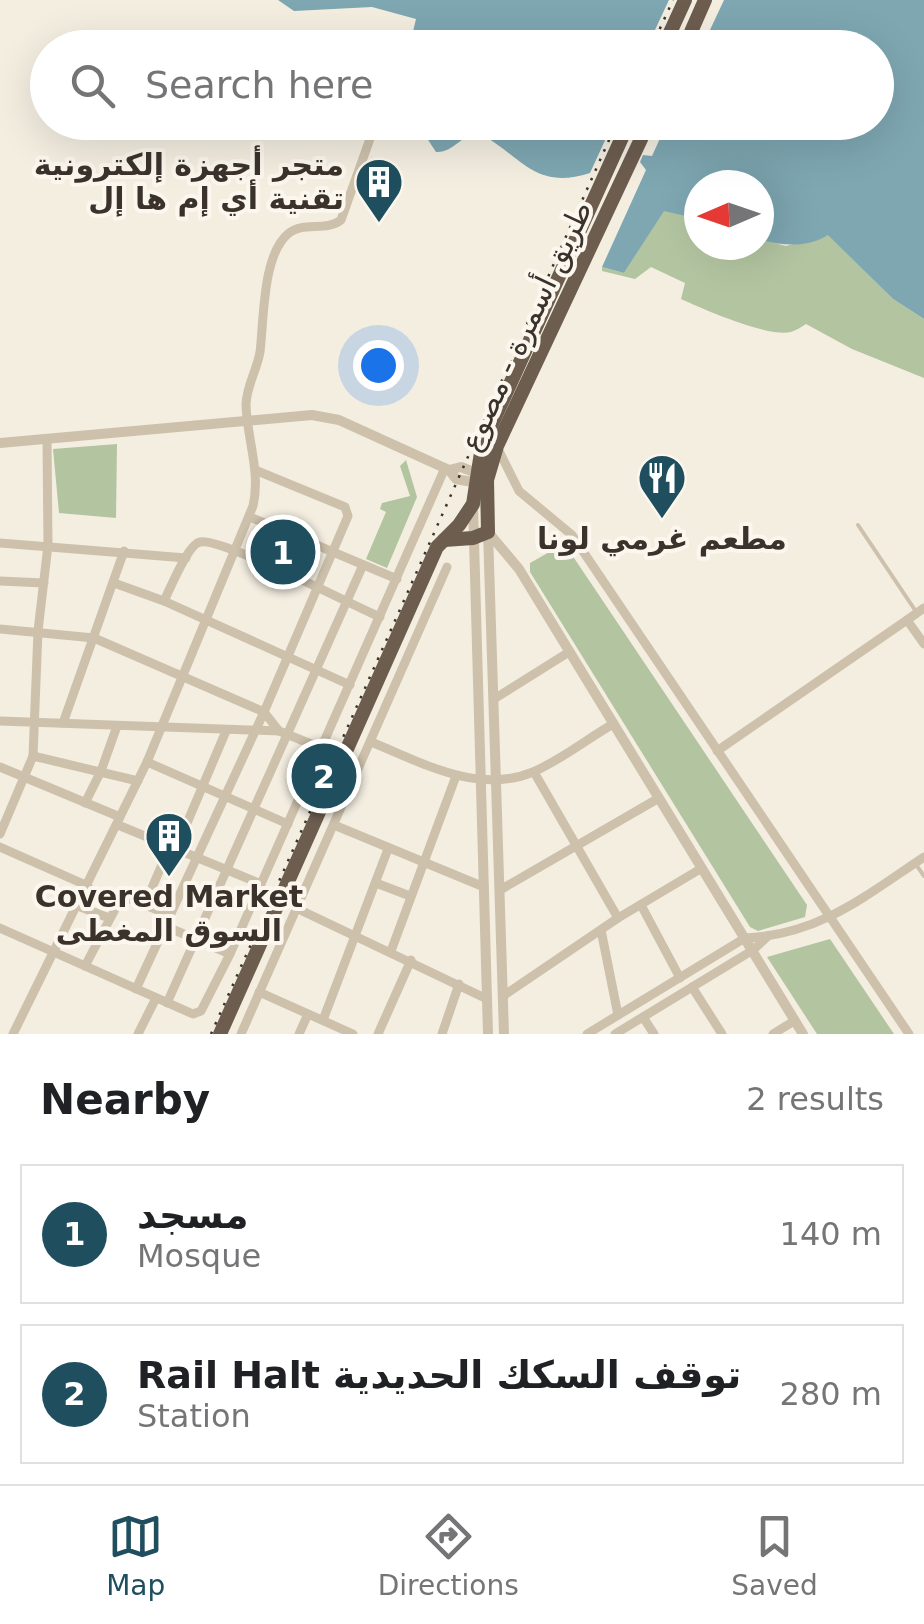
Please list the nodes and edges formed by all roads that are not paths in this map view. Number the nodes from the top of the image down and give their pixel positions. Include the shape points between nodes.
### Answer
1 (685, 0) edge
2 (705, 0) edge
3 (671, 30) edge
4 (692, 30) edge
5 (370, 140) edge
6 (621, 140) edge
7 (641, 140) edge
8 (511, 382) junction
9 (526, 390) junction
10 (248, 418) junction
11 (47, 440) junction
12 (0, 443) edge
13 (497, 446) junction
14 (447, 469) junction
15 (255, 470) junction
16 (479, 478) junction
17 (472, 504) junction
18 (250, 517) junction
19 (858, 524) dead end
20 (488, 532) junction
21 (472, 538) junction
22 (444, 540) junction
23 (0, 543) edge
24 (48, 545) junction
25 (124, 551) junction
26 (235, 551) junction
27 (334, 552) junction
28 (186, 558) junction
29 (363, 564) junction
30 (447, 566) dead end
31 (397, 579) junction
32 (0, 581) edge
33 (44, 583) junction
34 (114, 583) junction
35 (317, 588) junction
36 (164, 601) junction
37 (346, 602) junction
38 (920, 611) edge
39 (380, 617) junction
40 (205, 619) junction
41 (907, 620) junction
42 (0, 629) edge
43 (38, 632) junction
44 (94, 638) junction
45 (924, 644) edge
46 (570, 652) junction
47 (287, 657) junction
48 (316, 670) junction
49 (181, 677) junction
50 (350, 684) junction
51 (494, 699) junction
52 (264, 712) junction
53 (0, 721) edge
54 (36, 723) junction
55 (63, 723) junction
56 (613, 724) junction
57 (116, 726) junction
58 (160, 728) junction
59 (226, 730) junction
60 (256, 731) junction
61 (284, 732) junction
62 (371, 742) junction
63 (321, 748) junction
64 (718, 752) junction
65 (33, 756) junction
66 (147, 762) junction
67 (0, 767) edge
68 (101, 771) junction
69 (534, 772) junction
70 (456, 776) junction
71 (24, 777) junction
72 (480, 779) junction
73 (496, 779) junction
74 (138, 781) junction
75 (202, 787) junction
76 (223, 796) junction
77 (659, 798) junction
78 (85, 803) junction
79 (254, 810) junction
80 (119, 821) junction
81 (288, 824) junction
82 (334, 825) junction
83 (0, 834) edge
84 (0, 846) edge
85 (578, 846) junction
86 (173, 848) junction
87 (388, 849) junction
88 (196, 857) junction
89 (920, 860) edge
90 (423, 862) junction
91 (702, 868) junction
92 (227, 870) junction
93 (924, 876) edge
94 (261, 884) junction
95 (376, 884) junction
96 (88, 886) junction
97 (484, 887) junction
98 (500, 890) junction
99 (410, 896) junction
100 (145, 904) junction
101 (641, 905) junction
102 (78, 906) junction
103 (296, 908) junction
104 (109, 918) junction
105 (618, 918) junction
106 (830, 919) junction
107 (167, 921) junction
108 (0, 928) edge
109 (601, 930) junction
110 (357, 935) junction
111 (767, 937) junction
112 (746, 938) junction
113 (195, 939) junction
114 (753, 950) junction
115 (54, 951) junction
116 (391, 951) junction
117 (230, 954) junction
118 (411, 960) junction
119 (85, 966) junction
120 (680, 978) junction
121 (459, 984) junction
122 (692, 987) junction
123 (136, 990) junction
124 (259, 992) junction
125 (503, 996) junction
126 (156, 998) junction
127 (487, 998) junction
128 (167, 1003) junction
129 (308, 1014) junction
130 (618, 1015) junction
131 (643, 1017) junction
132 (323, 1020) junction
133 (794, 1020) junction
134 (0, 1026) edge
135 (16, 1033) edge
136 (138, 1034) edge
137 (220, 1034) edge
138 (241, 1034) edge
139 (299, 1034) edge
140 (353, 1034) edge
141 (378, 1034) edge
142 (442, 1034) edge
143 (488, 1034) edge
144 (504, 1034) edge
145 (587, 1034) edge
146 (615, 1034) edge
147 (654, 1034) edge
148 (722, 1034) edge
149 (773, 1034) edge
150 (802, 1034) edge
151 (910, 1034) edge

1 - 3 highway
2 - 4 highway
5 - 10 street via 341,220 299,228 281,243 265,289
6 - 8 highway
7 - 9 highway, طريق أسمرة - مصوع
8 - 9 highway
8 - 16 highway via 482,446
9 - 13 highway, طريق أسمرة - مصوع
10 - 11 street
10 - 14 street via 324,416
10 - 15 street
11 - 12 street
11 - 24 street
13 - 16 highway, طريق أسمرة - مصوع
13 - 64 street via 519,491 572,535
14 - 16 street via 461,467
14 - 31 street
15 - 18 street
15 - 27 street via 345,507 348,516
16 - 17 highway
16 - 20 highway, طريق أسمرة - مصوع
17 - 21 street
17 - 22 highway
18 - 26 street
18 - 27 street
19 - 38 lane
20 - 21 highway
20 - 46 street
20 - 51 street
21 - 22 highway
21 - 72 street
22 - 137 highway
23 - 24 street
24 - 25 street
24 - 33 street
25 - 28 street
25 - 34 street
26 - 28 street via 200,541
26 - 35 street
26 - 40 street
27 - 29 street
27 - 35 street
28 - 36 street
29 - 31 street
29 - 37 street
30 - 62 street
31 - 39 street
32 - 33 street
33 - 43 street
34 - 36 street
34 - 44 street
35 - 37 street
35 - 47 street
36 - 40 street
37 - 39 street
37 - 48 street
38 - 41 street
39 - 50 street
40 - 47 street
40 - 49 street
41 - 45 street
41 - 64 street
42 - 43 street
43 - 44 street
43 - 54 street
44 - 49 street
44 - 55 street
46 - 51 street
46 - 56 street
47 - 48 street
47 - 52 street
48 - 50 street
48 - 61 street
49 - 52 street
49 - 58 street
50 - 63 street
51 - 73 street
52 - 60 street
52 - 61 street
53 - 54 street
54 - 55 street
54 - 65 street
55 - 57 street
56 - 69 street
56 - 77 street
57 - 58 street
57 - 68 street
58 - 59 street
58 - 66 street
59 - 60 street
59 - 75 street
60 - 61 street
60 - 76 street
61 - 63 street
61 - 79 street
62 - 70 street
62 - 82 street
63 - 81 street
64 - 106 street
65 - 68 street
65 - 71 street
66 - 74 street
66 - 75 street
67 - 71 street
68 - 74 street
68 - 78 street
69 - 73 street
69 - 85 street
70 - 72 street
70 - 90 street
71 - 78 street
71 - 83 street
72 - 73 street
72 - 97 street
73 - 98 street
74 - 80 street
75 - 76 street
75 - 86 street
76 - 79 street
76 - 88 street
77 - 85 street
77 - 91 street
78 - 80 street
79 - 81 street
79 - 92 street
80 - 86 street
80 - 96 street
81 - 94 street
82 - 87 street
82 - 103 street
84 - 96 street
85 - 98 street
85 - 105 street
86 - 88 street
86 - 100 street
87 - 90 street
87 - 95 street
88 - 92 street
88 - 107 street
89 - 93 lane
89 - 106 street
90 - 97 street
90 - 99 street
91 - 101 street
91 - 112 street
92 - 94 street
92 - 113 street
94 - 117 street
95 - 99 street
95 - 110 street
96 - 102 street
97 - 127 street
98 - 125 street
99 - 116 street
100 - 104 street via 120,900
100 - 107 street
101 - 105 street
101 - 120 street
102 - 104 street
102 - 115 street
103 - 110 street
103 - 124 street
104 - 119 street
105 - 109 street
106 - 111 street
106 - 151 street
107 - 113 street
107 - 123 street
108 - 115 street
109 - 125 street
109 - 130 street
110 - 116 street
110 - 132 street
111 - 112 street
111 - 114 street
112 - 114 street
112 - 120 street
113 - 117 street
113 - 128 street
114 - 122 street
114 - 133 street
115 - 119 street
115 - 135 street
116 - 118 street
117 - 128 street via 200,1011
118 - 121 street
118 - 141 street
119 - 123 street
120 - 130 street
121 - 127 street
121 - 142 street
122 - 131 street
122 - 148 street
123 - 126 street
124 - 129 street
124 - 138 street
125 - 144 street
126 - 128 street
126 - 136 street
127 - 143 street
129 - 132 street
129 - 139 street
130 - 145 street
131 - 146 street
131 - 147 street
132 - 140 street
133 - 149 street
133 - 150 street
134 - 135 street

